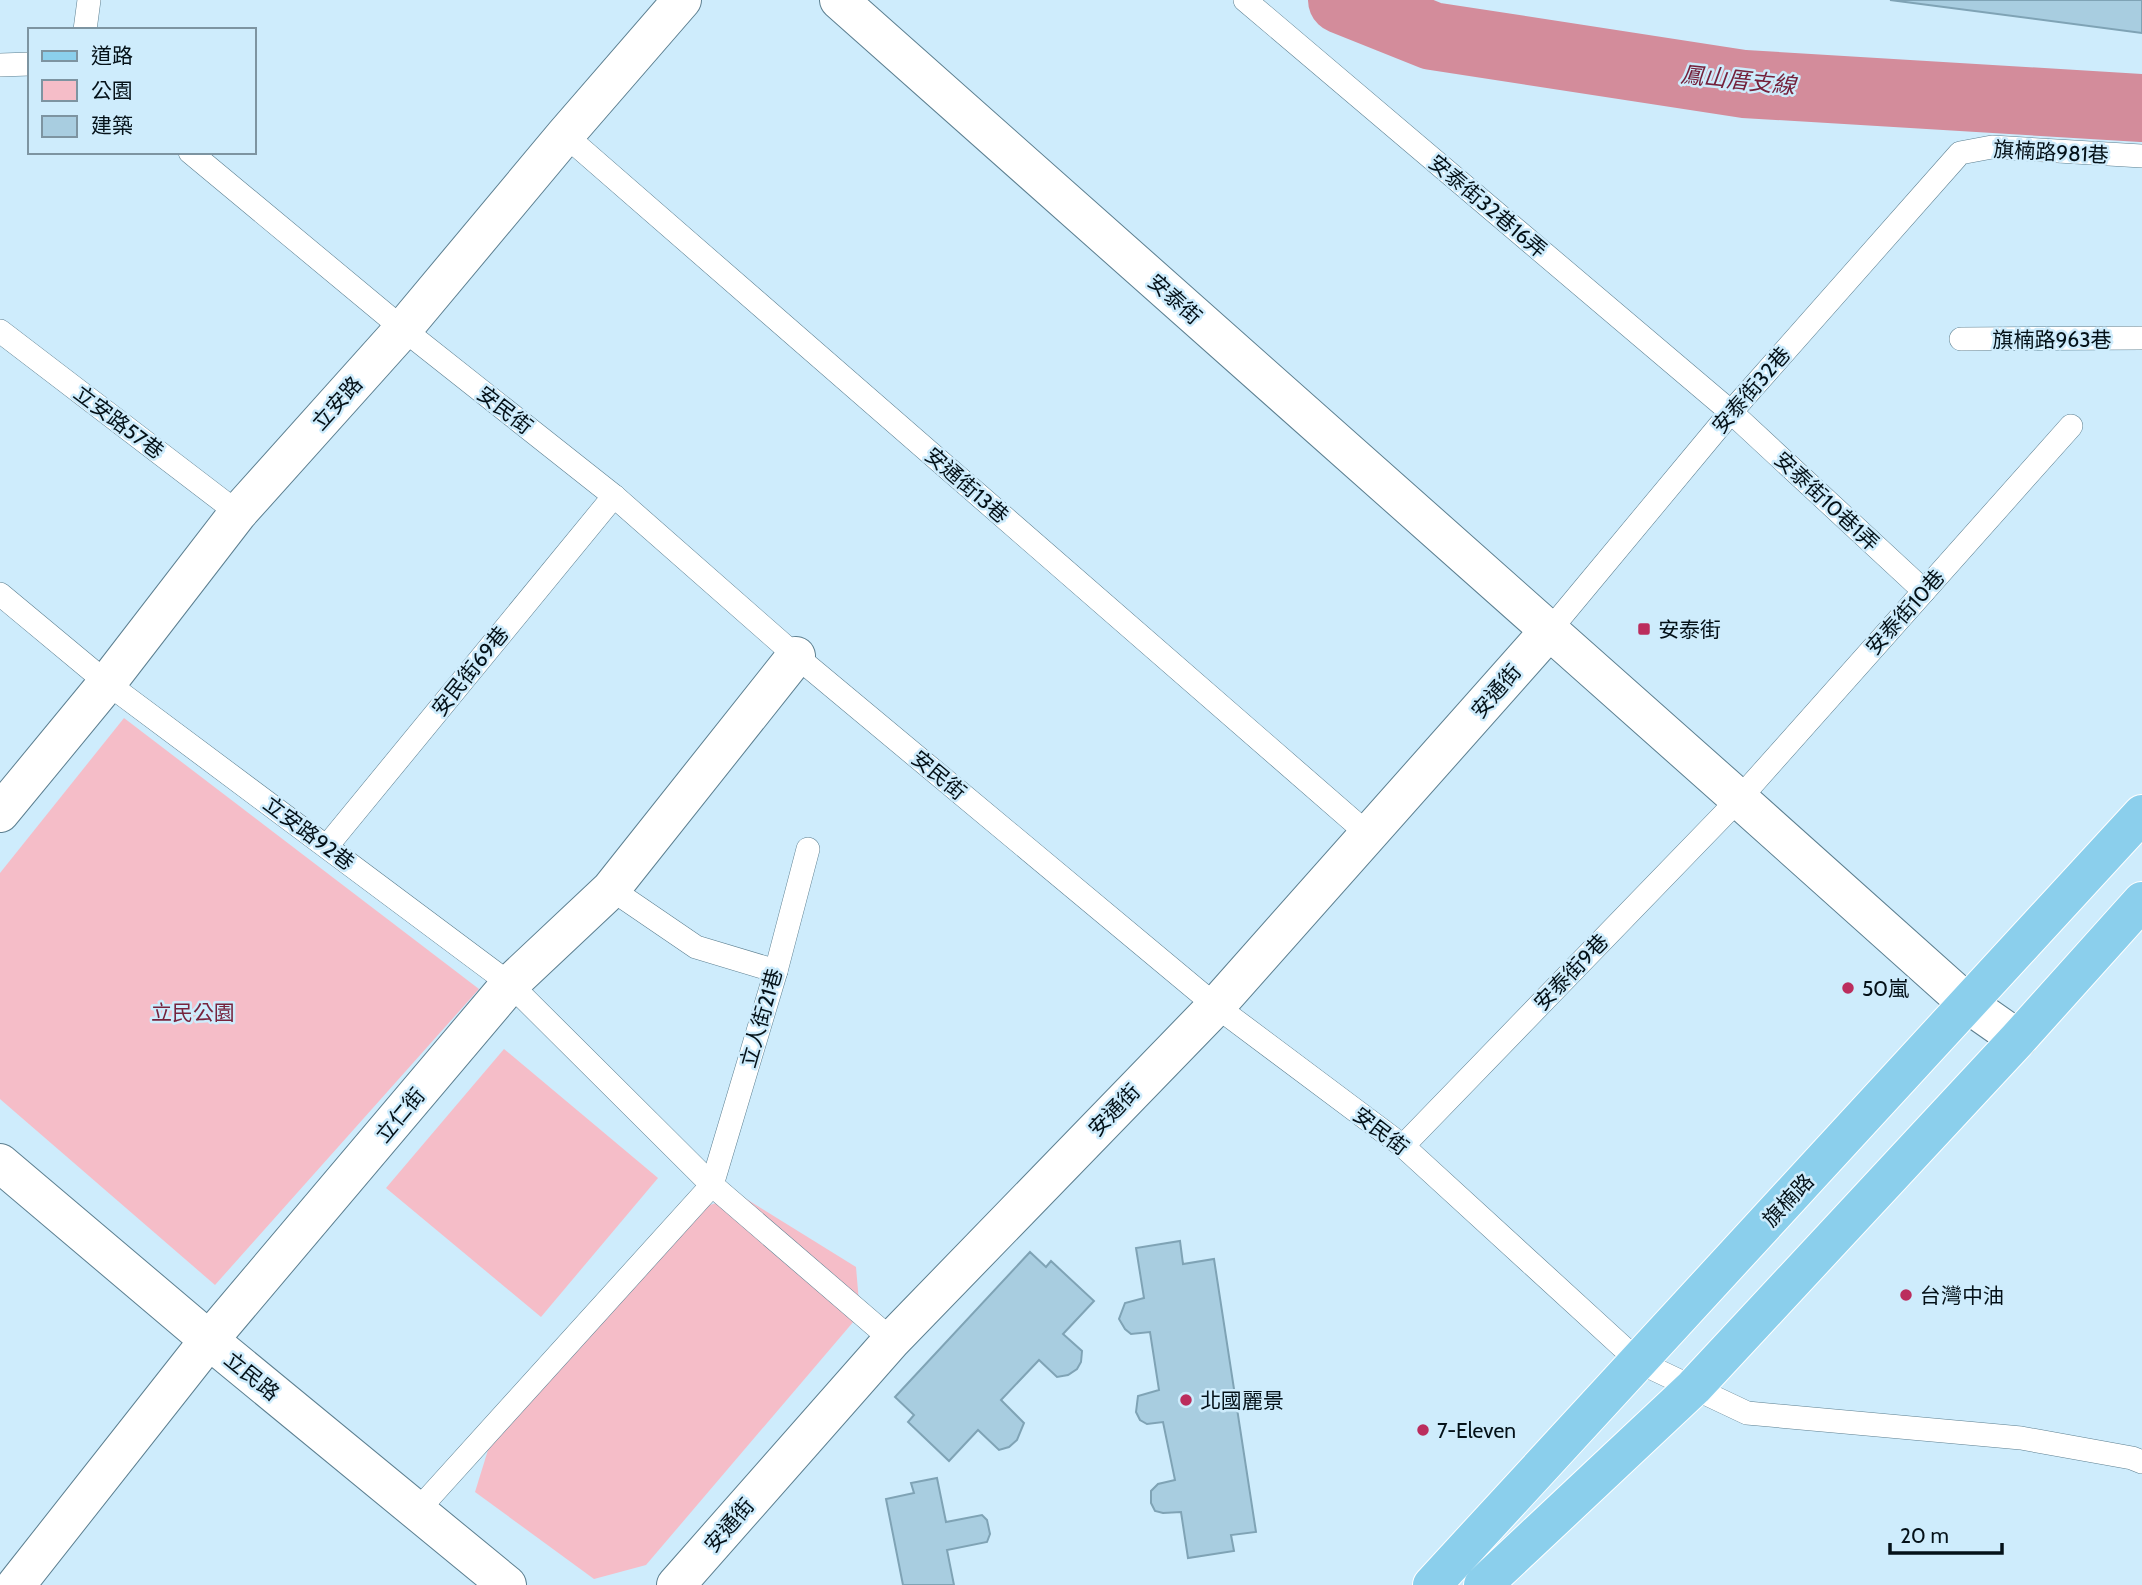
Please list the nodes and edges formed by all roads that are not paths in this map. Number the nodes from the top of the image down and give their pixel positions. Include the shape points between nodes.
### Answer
1 (89, 0) edge
2 (681, 0) edge
3 (839, 0) edge
4 (1245, 0) edge
5 (85, 28) edge
6 (28, 64) edge
7 (0, 65) edge
8 (565, 135) junction
9 (1960, 153) joint
10 (192, 154) edge
11 (2142, 156) edge
12 (403, 329) junction
13 (0, 331) edge
14 (2142, 338) edge
15 (1961, 339) dead end
16 (1731, 412) junction
17 (2071, 426) dead end
18 (614, 496) junction
19 (238, 513) junction
20 (1924, 591) junction
21 (0, 594) edge
22 (1549, 631) junction
23 (796, 656) junction
24 (107, 683) junction
25 (1739, 799) junction
26 (0, 813) edge
27 (2142, 814) edge
28 (1369, 835) junction
29 (327, 846) junction
30 (808, 849) dead end
31 (611, 889) junction
32 (2142, 901) edge
33 (776, 971) junction
34 (510, 984) junction
35 (1968, 1004) junction
36 (1216, 1006) junction
37 (2018, 1039) junction
38 (1403, 1146) junction
39 (0, 1163) edge
40 (712, 1185) junction
41 (209, 1340) junction
42 (892, 1340) junction
43 (1639, 1362) junction
44 (1694, 1387) junction
45 (2142, 1462) edge
46 (417, 1511) junction
47 (16, 1585) edge
48 (507, 1585) edge
49 (676, 1585) edge
50 (1432, 1585) edge
51 (1483, 1585) edge

1 - 5 lane
2 - 8 street, 立安路
3 - 22 street, 安泰街
4 - 16 lane, 安泰街32巷16弄
6 - 7 lane
8 - 12 street, 立安路
8 - 28 lane, 安通街13巷
9 - 11 lane, 旗楠路981巷 via 1992,147
9 - 16 lane, 安泰街32巷
10 - 12 lane, 安民街
12 - 18 lane, 安民街
12 - 19 street, 立安路
13 - 19 lane, 立安路57巷
14 - 15 lane, 旗楠路963巷
16 - 20 lane, 安泰街10巷1弄
16 - 22 lane, 安泰街32巷
17 - 20 lane, 安泰街10巷
18 - 23 lane, 安民街
18 - 29 lane, 安民街69巷
19 - 24 street, 立安路
20 - 25 lane, 安泰街10巷
21 - 24 lane, 立安路92巷
22 - 25 street, 安泰街
22 - 28 street, 安通街
23 - 31 street, 立仁街
23 - 36 lane, 安民街
24 - 26 street, 立安路
24 - 29 lane, 立安路92巷
25 - 35 street, 安泰街
25 - 38 lane, 安泰街9巷
27 - 35 main road, 旗楠路
28 - 36 street, 安通街
29 - 34 lane, 立安路92巷
30 - 33 lane, 立人街21巷
31 - 33 lane via 696,947
31 - 34 street, 立仁街
32 - 37 main road
33 - 40 lane, 立人街21巷
34 - 40 lane, 立安路92巷
34 - 41 street, 立仁街
35 - 37 street, 安泰街
35 - 43 main road, 旗楠路
36 - 38 lane, 安民街
36 - 42 street, 安通街
37 - 44 main road
38 - 43 lane, 安民街
39 - 41 street, 立民路
40 - 42 lane, 立安路92巷
40 - 46 lane
41 - 46 street, 立民路
41 - 47 street, 立仁街
42 - 49 street, 安通街
43 - 44 lane, 安民街
43 - 50 main road, 旗楠路
44 - 45 lane, 安民街 via 1747,1413 2021,1438
44 - 51 main road
46 - 48 street, 立民路

